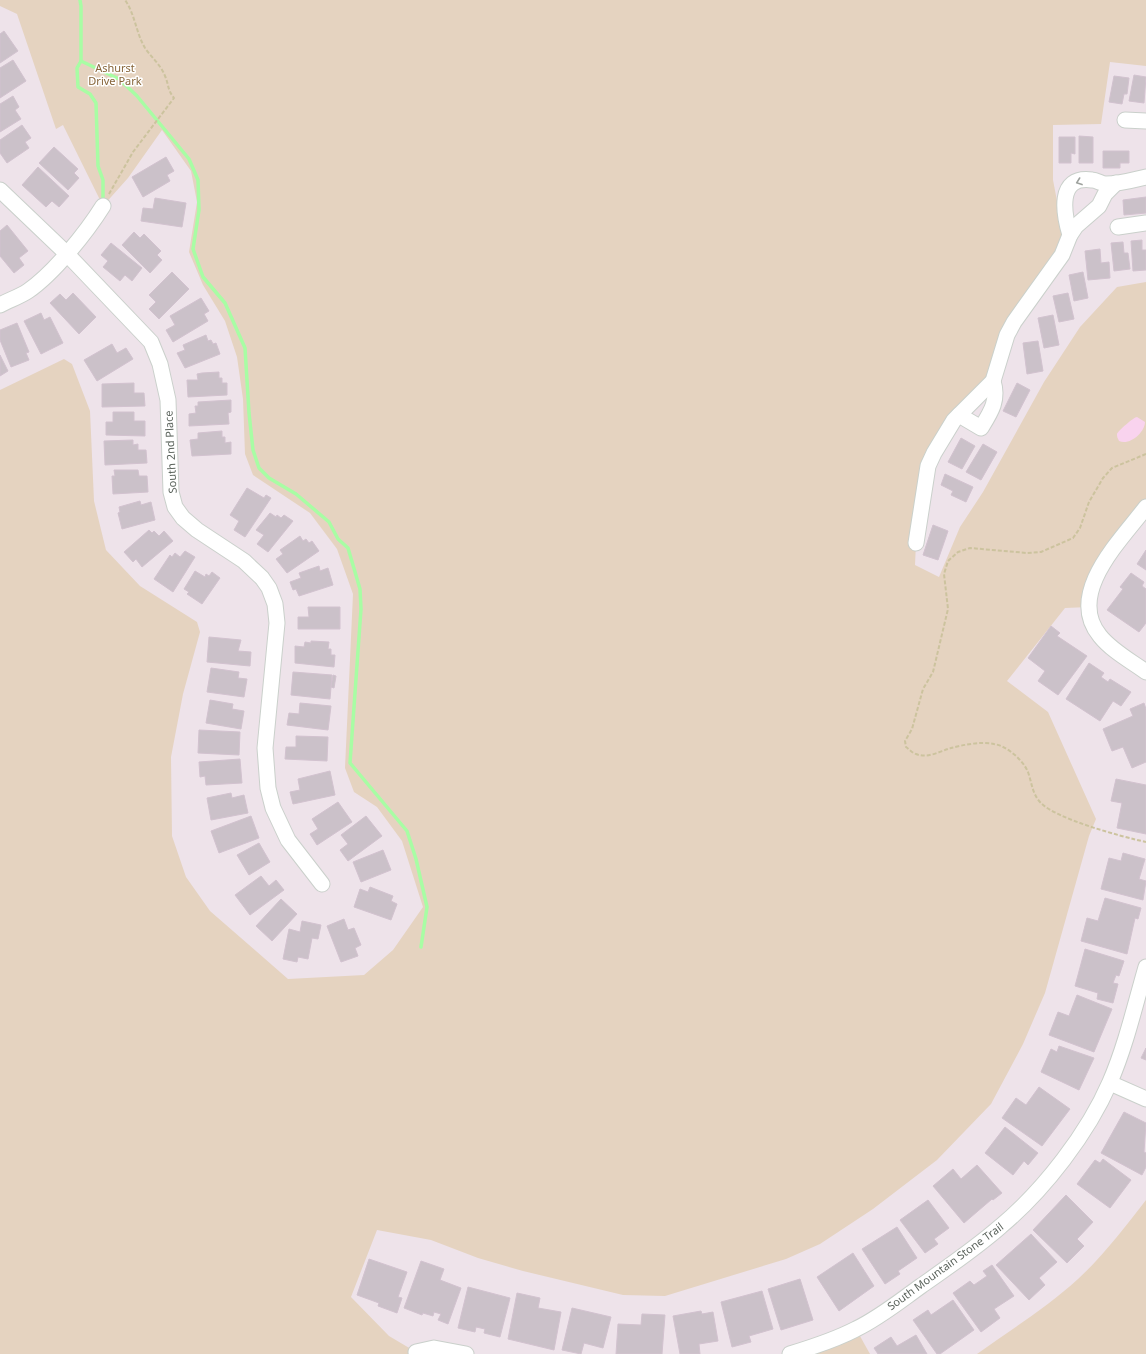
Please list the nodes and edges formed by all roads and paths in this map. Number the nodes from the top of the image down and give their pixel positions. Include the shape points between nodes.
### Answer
1 (125, 0) edge
2 (1125, 120) dead end
3 (1146, 122) edge
4 (1146, 177) edge
5 (1116, 183) junction
6 (0, 190) edge
7 (103, 206) joint
8 (1146, 223) edge
9 (1118, 227) dead end
10 (1070, 235) junction
11 (66, 253) junction
12 (0, 305) edge
13 (993, 381) junction
14 (959, 416) junction
15 (1146, 454) edge
16 (1146, 507) edge
17 (916, 543) dead end
18 (1146, 672) edge
19 (1146, 842) edge
20 (322, 884) dead end
21 (1146, 967) edge
22 (1110, 1083) junction
23 (1146, 1099) edge
24 (416, 1352) dead end
25 (466, 1354) edge
26 (790, 1354) edge

1 - 7 path via 131,9 145,48 165,76 168,90 174,98 133,152
2 - 3 street
4 - 5 street
5 - 10 street via 1105,194 1099,206 1076,226
5 -> 10 street via 1078,181 1070,187 1064,197 1064,214
6 - 11 street, South 2nd Place
7 - 11 street via 92,224
8 - 9 street
10 - 13 street via 1062,255 1007,335
11 - 12 street via 44,279 26,292
11 - 20 street, South 2nd Place via 146,337 154,350 160,364 168,400 171,492 175,507 197,530 244,561 269,588 275,604 277,623 265,748 268,788 273,808 288,840
13 - 14 street
13 - 14 street via 996,392 993,409 981,428
14 - 17 street via 954,420 928,466
15 - 19 path via 1112,468 1103,478 1088,502 1080,528 1073,538 1041,552 970,548 958,552 948,561 944,574 948,609 933,672 923,689 912,729 905,741 906,747 916,754 931,755 952,748 994,744 1013,753 1028,770 1033,792 1041,804 1097,829
16 - 18 street via 1100,568 1090,588 1089,607 1092,622 1100,636
21 - 22 street, South Mountain Stone Trail via 1129,1030
22 - 23 street
22 - 26 street, South Mountain Stone Trail via 1065,1157 1024,1205 1002,1225 964,1256 872,1320 827,1342
24 - 25 street via 434,1348

